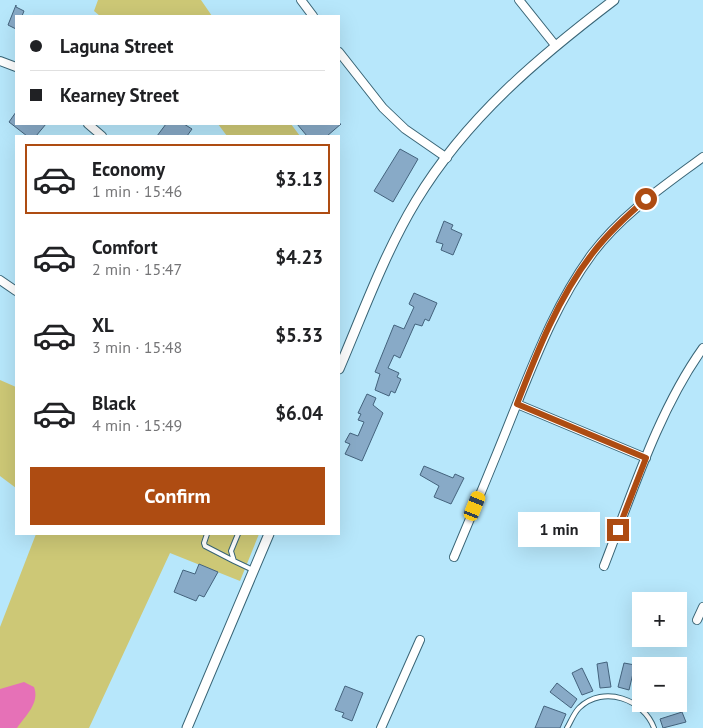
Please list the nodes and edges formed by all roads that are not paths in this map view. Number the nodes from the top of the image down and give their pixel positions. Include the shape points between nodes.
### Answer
1 (301, 0) edge
2 (519, 0) edge
3 (614, 0) edge
4 (312, 15) edge
5 (555, 45) junction
6 (340, 53) edge
7 (0, 61) edge
8 (15, 67) edge
9 (89, 125) edge
10 (101, 135) edge
11 (703, 157) edge
12 (447, 158) junction
13 (0, 280) edge
14 (15, 290) edge
15 (703, 348) edge
16 (340, 368) edge
17 (517, 404) junction
18 (646, 458) junction
19 (207, 535) edge
20 (238, 535) edge
21 (269, 535) edge
22 (454, 558) dead end
23 (234, 561) junction
24 (604, 566) dead end
25 (254, 570) junction
26 (703, 607) edge
27 (697, 620) dead end
28 (420, 640) dead end
29 (187, 728) edge
30 (381, 728) edge
31 (568, 728) edge
32 (654, 728) edge

1 - 4 street
2 - 5 street
3 - 5 street
5 - 12 street via 496,99
6 - 12 street via 383,108 405,129
7 - 8 street
9 - 10 street
11 - 17 street via 646,199 593,253 560,303
12 - 16 street via 400,230
13 - 14 street
15 - 18 street via 677,390
17 - 18 street
17 - 22 street
18 - 24 street
19 - 23 lane via 205,546
20 - 23 lane via 231,551
21 - 25 street
23 - 25 lane
25 - 29 street
26 - 27 street
28 - 30 street
31 - 32 lane via 581,706 606,696 634,702 650,717

